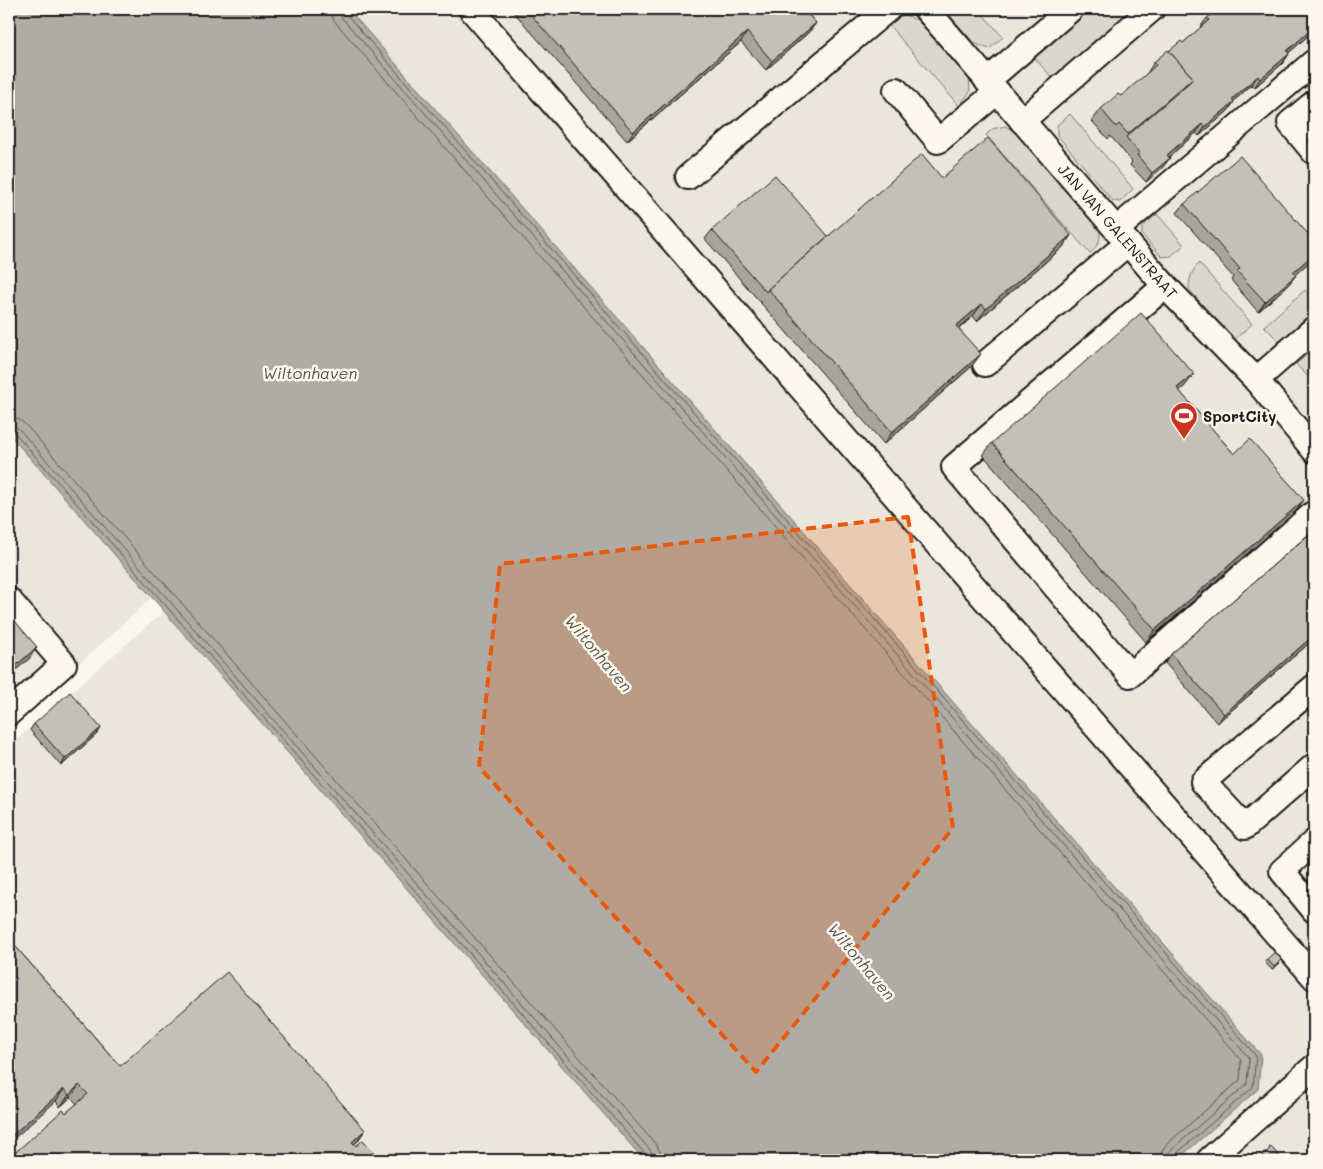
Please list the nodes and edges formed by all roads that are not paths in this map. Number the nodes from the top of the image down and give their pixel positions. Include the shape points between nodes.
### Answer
1 (471, 9) edge
2 (888, 9) edge
3 (926, 9) edge
4 (1071, 9) edge
5 (1152, 9) edge
6 (1314, 62) edge
7 (992, 87) junction
8 (896, 90) dead end
9 (1314, 103) edge
10 (1022, 121) junction
11 (1314, 152) edge
12 (688, 176) dead end
13 (1123, 236) junction
14 (1165, 286) junction
15 (1314, 329) edge
16 (985, 364) dead end
17 (1256, 380) junction
18 (1314, 450) edge
19 (1314, 513) edge
20 (9, 600) edge
21 (1314, 687) edge
22 (9, 712) edge
23 (1314, 766) edge
24 (1314, 842) edge
25 (1314, 910) edge
26 (1314, 977) edge
27 (1314, 1067) edge
28 (1210, 1160) edge

1 - 26 street
2 - 12 street
3 - 7 street, JAN VAN GALENSTRAAT
4 - 7 street
5 - 10 street
6 - 13 street
7 - 8 street via 938,141
7 - 10 street, JAN VAN GALENSTRAAT
9 - 11 street via 1290,124
10 - 13 street, JAN VAN GALENSTRAAT
13 - 14 street, JAN VAN GALENSTRAAT
13 - 16 street
14 - 17 street, JAN VAN GALENSTRAAT
14 - 19 street via 954,467 1130,675
15 - 17 street
17 - 18 street, JAN VAN GALENSTRAAT
20 - 22 street via 64,664
21 - 23 street via 1203,782 1245,826
24 - 25 street via 1282,871
27 - 28 street

